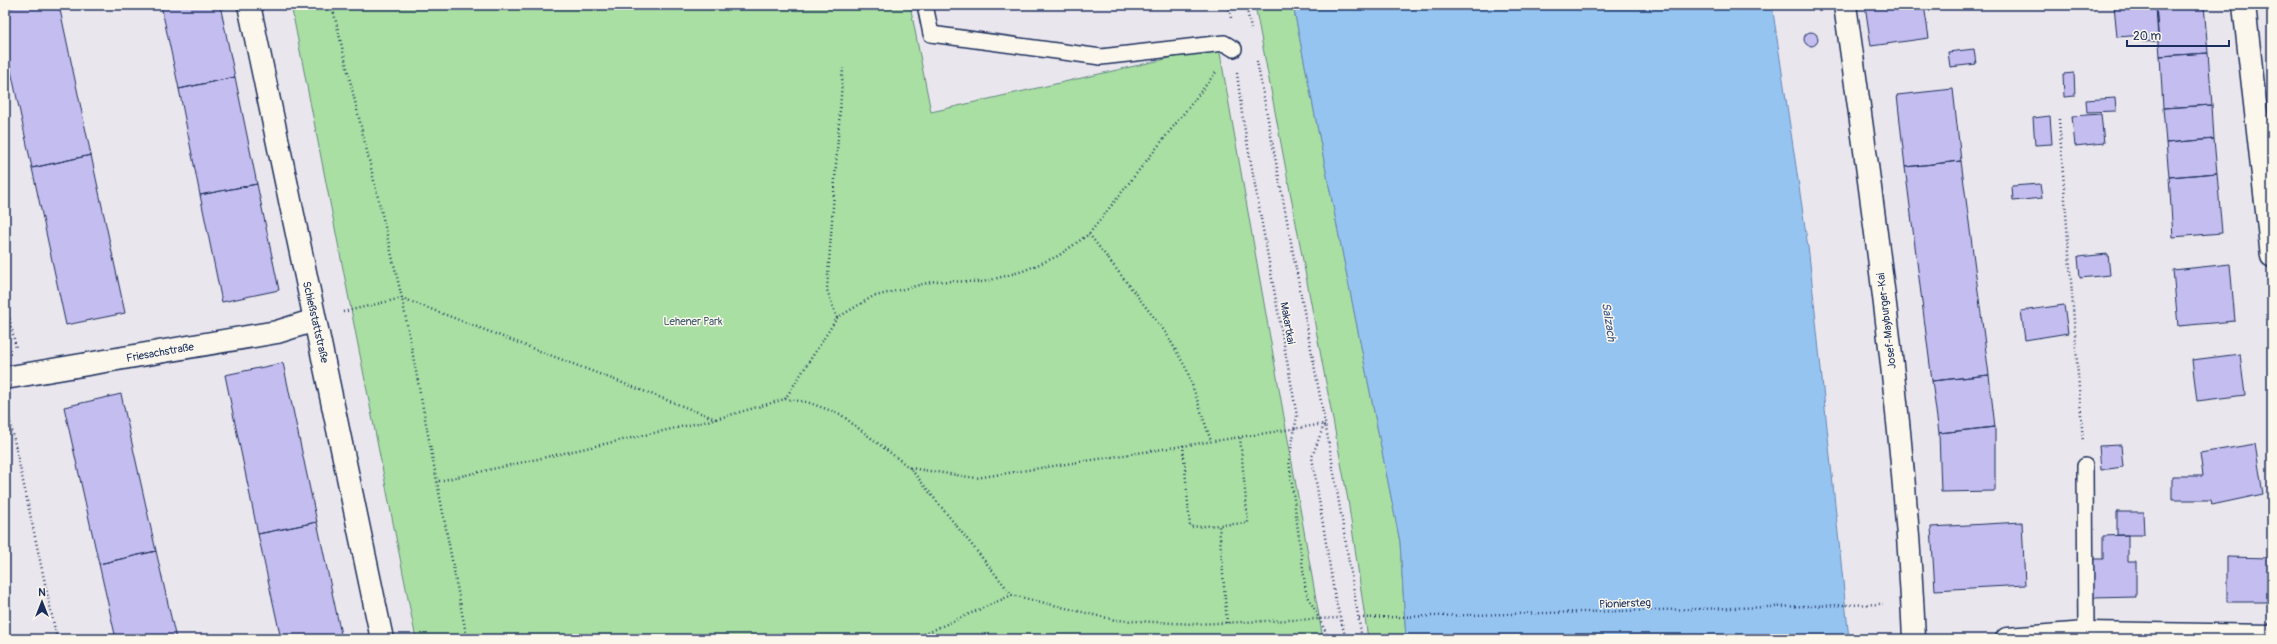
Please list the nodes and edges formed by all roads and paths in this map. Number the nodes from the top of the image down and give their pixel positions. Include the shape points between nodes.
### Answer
1 (249, 5) edge
2 (332, 5) edge
3 (925, 5) edge
4 (1229, 5) edge
5 (1246, 5) edge
6 (1845, 5) edge
7 (2244, 5) edge
8 (1254, 47) junction
9 (1234, 49) junction
10 (843, 68) dead end
11 (2059, 119) dead end
12 (1089, 234) junction
13 (2272, 256) edge
14 (402, 298) junction
15 (5, 299) edge
16 (341, 313) dead end
17 (837, 318) junction
18 (315, 320) junction
19 (13, 377) edge
20 (785, 399) junction
21 (5, 400) edge
22 (716, 419) junction
23 (1324, 424) junction
24 (1295, 429) junction
25 (1240, 437) junction
26 (1211, 441) junction
27 (1183, 445) junction
28 (2085, 466) joint
29 (910, 468) junction
30 (439, 481) junction
31 (1219, 525) junction
32 (1012, 595) junction
33 (1887, 603) dead end
34 (1340, 618) junction
35 (1359, 618) junction
36 (1320, 619) junction
37 (1227, 623) junction
38 (2086, 633) junction
39 (2272, 636) edge
40 (57, 639) edge
41 (382, 639) edge
42 (467, 639) edge
43 (913, 639) edge
44 (1329, 639) edge
45 (1346, 639) edge
46 (1362, 639) edge
47 (1914, 639) edge
48 (2007, 639) edge

1 - 18 street, Schießstattstraße
2 - 14 path
3 - 9 lane via 931,34 1101,57 1224,43
4 - 9 path, Makartkai
5 - 8 path, Makartkai
6 - 47 street, Josef-Mayburger-Kai via 1897,415 1906,501
7 - 13 street
8 - 9 path
8 - 23 path, Makartkai
9 - 12 path
9 - 24 path, Makartkai via 1242,114 1297,416
10 - 17 path via 827,290
11 - 28 path
12 - 17 path via 1058,256 1023,271 983,282 935,281 872,297
12 - 26 path via 1166,333 1187,370
14 - 16 path
14 - 22 path
14 - 30 path
15 - 19 path
17 - 20 path
18 - 19 street, Friesachstraße via 276,332
18 - 41 street, Schießstattstraße
20 - 22 path
20 - 29 path via 807,402 840,414
21 - 40 path
22 - 30 path
23 - 24 path
23 - 34 path via 1312,457
23 - 35 path, Makartkai
24 - 25 path
24 - 36 path, Makartkai via 1289,461 1306,592
25 - 26 path
25 - 31 path via 1248,523
26 - 27 path
27 - 29 path via 976,478
27 - 31 path via 1190,527
28 - 38 lane
29 - 32 path
30 - 42 path
31 - 37 path
32 - 37 path via 1115,620
32 - 43 path
33 - 35 path, Pioniersteg
34 - 36 path
34 - 45 path
35 - 46 path, Makartkai
36 - 37 path
36 - 44 path, Makartkai
38 - 39 street
38 - 48 street

